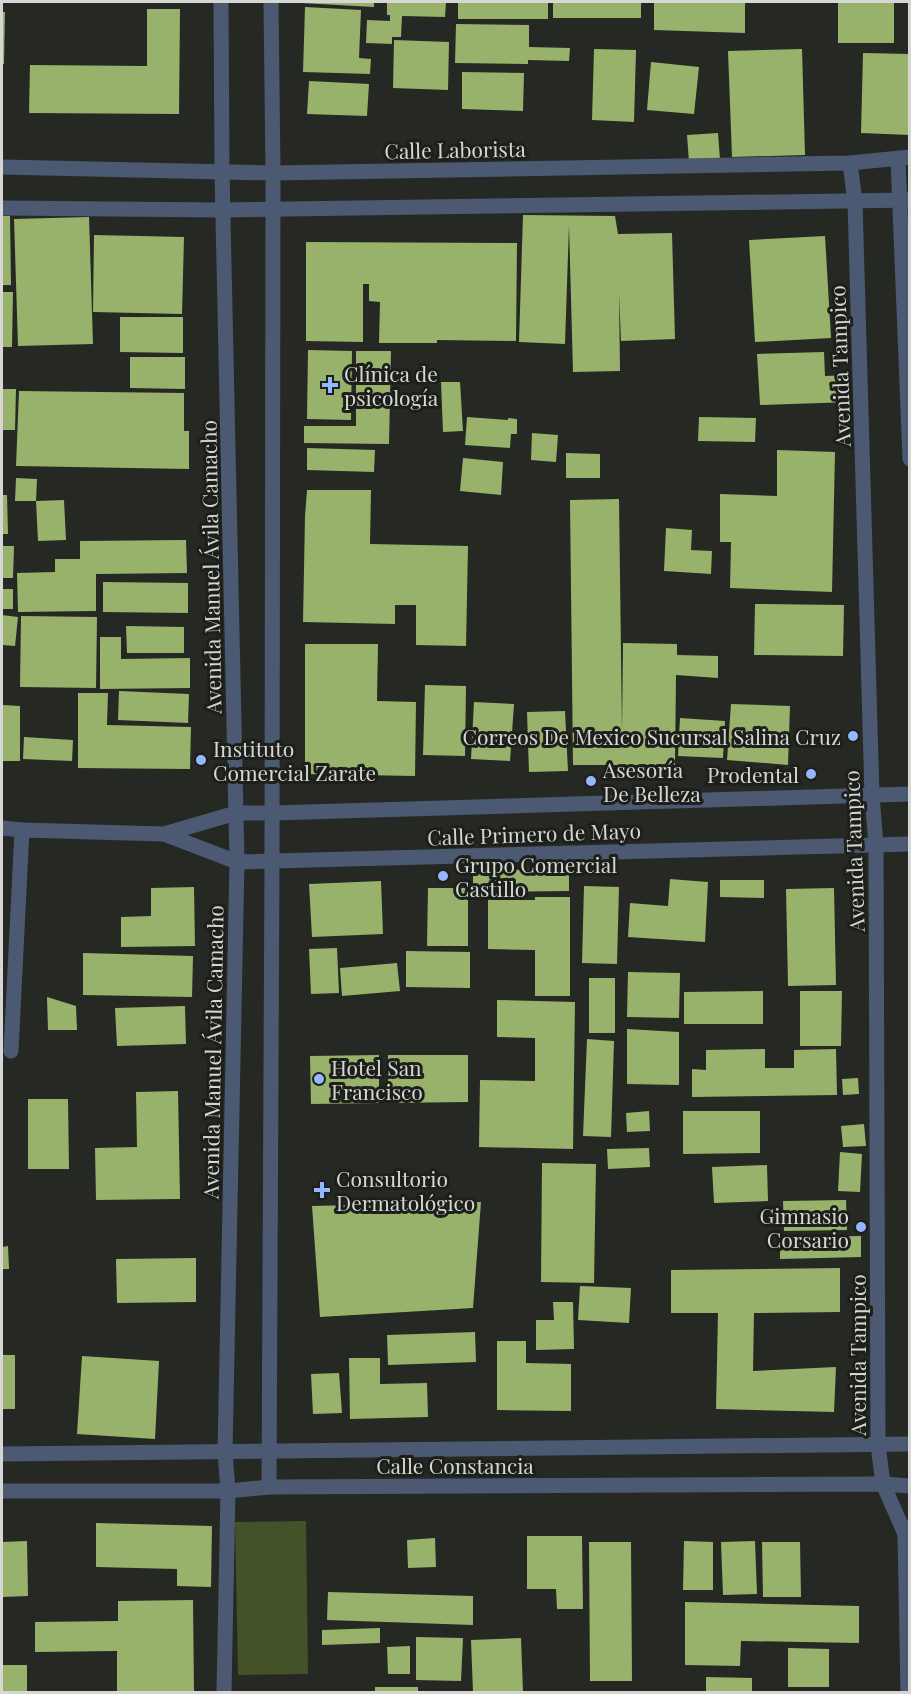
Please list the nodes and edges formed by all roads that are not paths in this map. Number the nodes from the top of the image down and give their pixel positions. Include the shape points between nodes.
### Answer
1 (221, 2) edge
2 (271, 2) edge
3 (904, 158) edge
4 (850, 163) junction
5 (2, 167) edge
6 (222, 172) junction
7 (273, 173) junction
8 (905, 201) edge
9 (855, 202) junction
10 (2, 208) edge
11 (223, 210) junction
12 (273, 210) junction
13 (909, 459) edge
14 (909, 794) edge
15 (872, 795) junction
16 (236, 813) junction
17 (272, 813) junction
18 (2, 828) edge
19 (22, 830) junction
20 (164, 834) junction
21 (909, 844) edge
22 (876, 845) junction
23 (237, 862) junction
24 (272, 862) junction
25 (11, 1051) dead end
26 (909, 1444) edge
27 (878, 1445) junction
28 (225, 1452) junction
29 (269, 1452) junction
30 (2, 1454) edge
31 (883, 1484) junction
32 (909, 1485) edge
33 (269, 1487) junction
34 (2, 1491) edge
35 (228, 1491) junction
36 (907, 1529) edge
37 (224, 1692) edge
38 (908, 1692) edge

1 - 6 street, Avenida Manuel Ávila Camacho
2 - 7 street
3 - 4 street, Calle Laborista
3 - 8 street
4 - 7 street, Calle Laborista
4 - 9 street, Avenida Tampico
5 - 6 street, Calle Laborista
6 - 7 street, Calle Laborista
6 - 11 street, Avenida Manuel Ávila Camacho
7 - 12 street
8 - 9 street
8 - 13 street
9 - 12 street
9 - 15 street, Avenida Tampico
10 - 11 street
11 - 12 street
11 - 16 street, Avenida Manuel Ávila Camacho
12 - 17 street
14 - 15 street, Calle Primero de Mayo
15 - 17 street, Calle Primero de Mayo
15 - 22 street, Avenida Tampico
16 - 17 street, Calle Primero de Mayo
16 - 20 street, Calle Primero de Mayo
16 - 23 street, Avenida Manuel Ávila Camacho
17 - 24 street
18 - 19 street, Calle Primero de Mayo
19 - 20 street, Calle Primero de Mayo
19 - 25 street
20 - 23 street, Calle Primero de Mayo
21 - 22 street, Calle Primero de Mayo
22 - 24 street, Calle Primero de Mayo
22 - 27 street, Avenida Tampico
23 - 24 street, Calle Primero de Mayo
23 - 28 street, Avenida Manuel Ávila Camacho
24 - 29 street
26 - 27 street, Calle Constancia
27 - 29 street, Calle Constancia
27 - 31 street, Avenida Tampico
28 - 29 street, Calle Constancia
28 - 30 street, Calle Constancia
28 - 35 street, Avenida Manuel Ávila Camacho
29 - 33 street
31 - 32 street, Calle Constancia
31 - 33 street, Calle Constancia
31 - 36 street, Avenida Tampico
33 - 35 street, Calle Constancia
34 - 35 street, Calle Constancia
35 - 37 street, Avenida Manuel Ávila Camacho
36 - 38 street, Avenida Tampico

